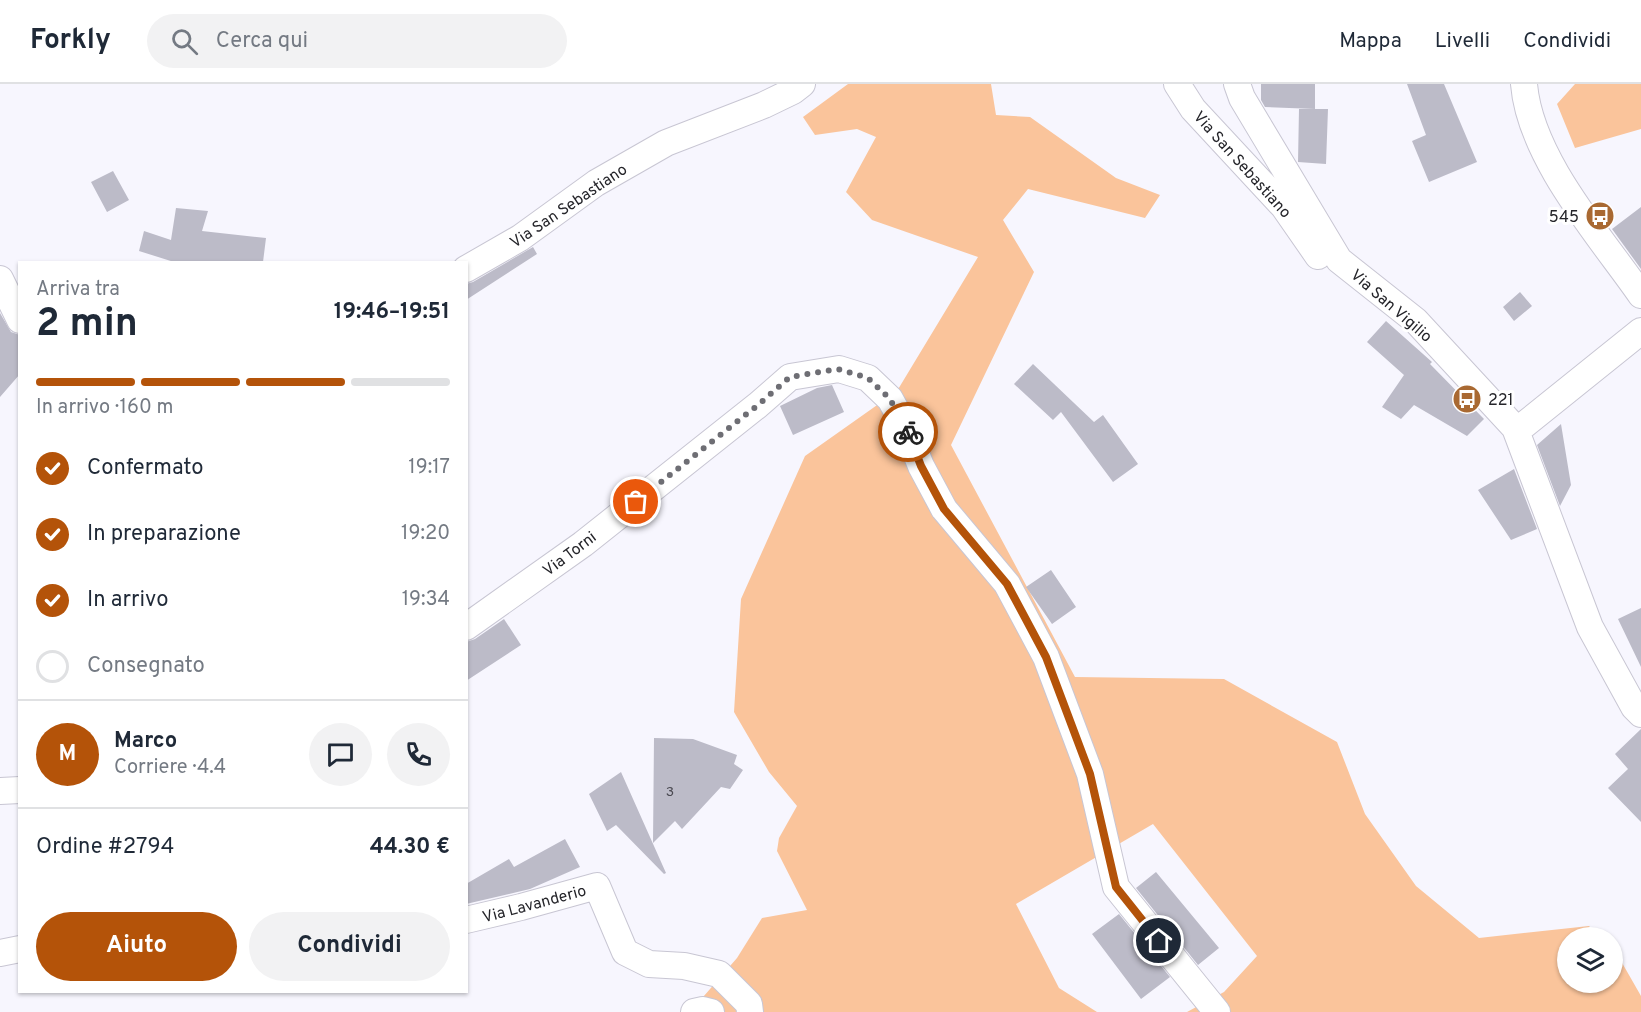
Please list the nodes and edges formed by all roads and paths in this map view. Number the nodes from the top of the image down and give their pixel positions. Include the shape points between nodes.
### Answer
1 (802, 84) edge
2 (1177, 84) edge
3 (1237, 84) edge
4 (1524, 84) edge
5 (1339, 260) junction
6 (468, 268) edge
7 (0, 279) edge
8 (1641, 295) edge
9 (18, 316) edge
10 (1641, 331) edge
11 (1515, 428) junction
12 (468, 626) edge
13 (1641, 714) edge
14 (18, 790) edge
15 (0, 791) edge
16 (468, 920) edge
17 (18, 949) edge
18 (0, 953) edge
19 (694, 1012) edge
20 (711, 1012) edge
21 (750, 1012) edge
22 (1216, 1012) edge

1 - 6 street, Via San Sebastiano via 764,105 666,143 596,183 520,238
2 - 5 street, Via San Sebastiano via 1193,109 1284,207 1318,257
3 - 5 street, Via San Vigilio
4 - 8 street via 1532,120 1551,165 1572,201
5 - 11 street, Via San Vigilio via 1416,321
7 - 9 street
10 - 11 street via 1524,425
11 - 13 street, Via San Vigilio via 1590,627
12 - 22 street, Via Torni via 583,544 790,377 838,369 868,378 890,399 944,509 1007,584 1046,657 1090,774 1116,887
14 - 15 street
16 - 21 street, Via Lavanderio via 597,886 625,952 649,964 719,974 749,1004
17 - 18 street
19 - 20 street

